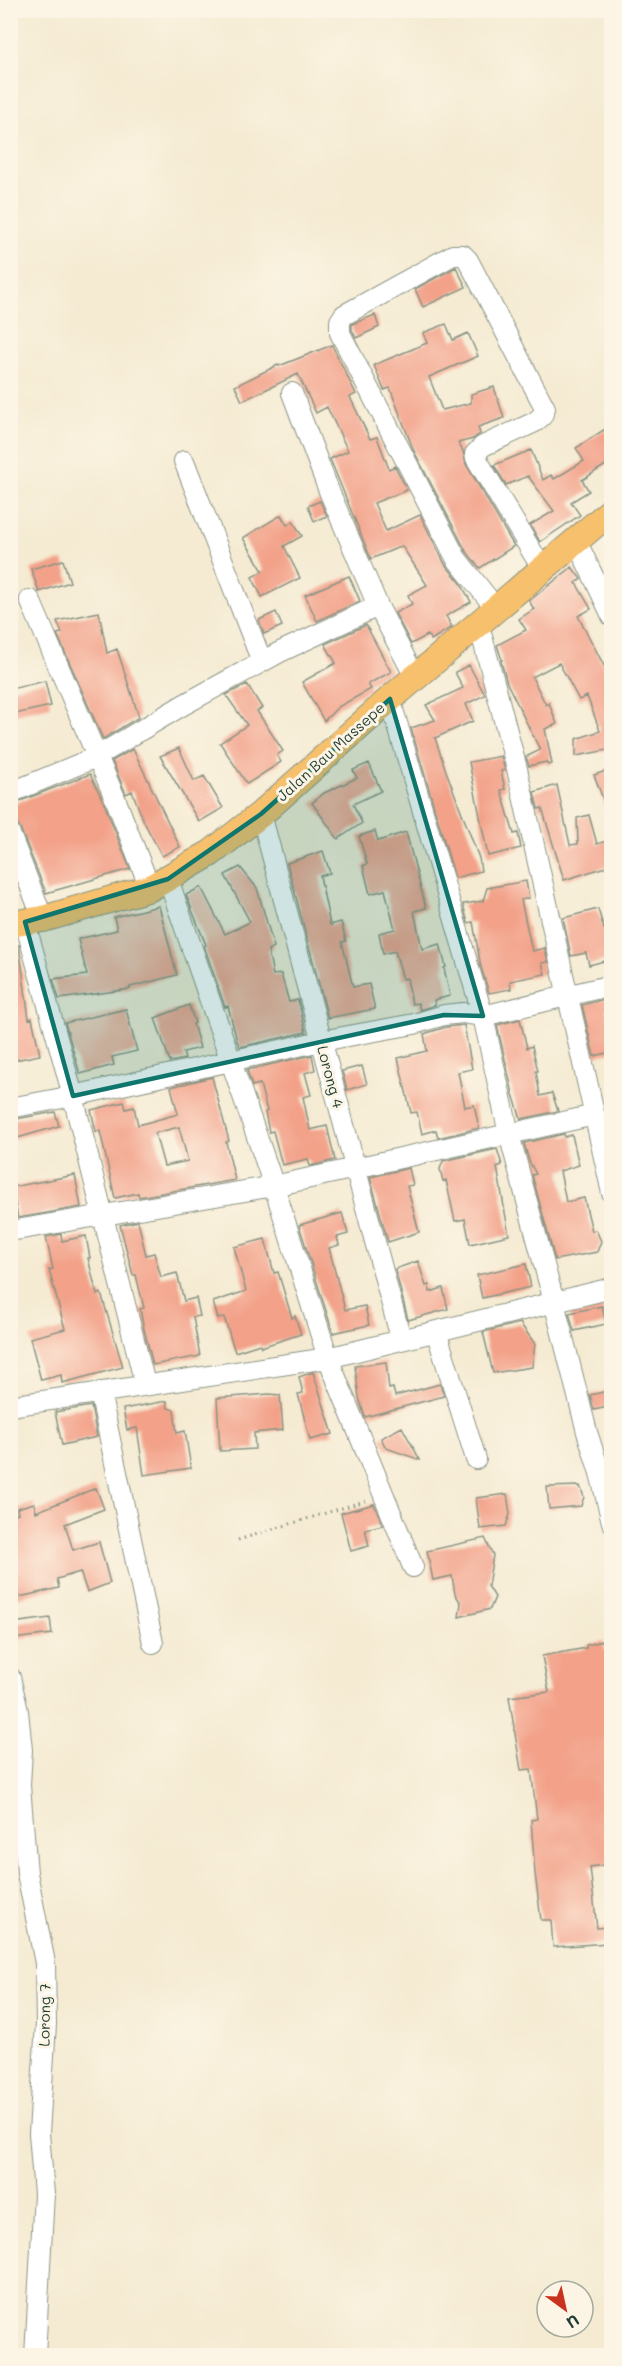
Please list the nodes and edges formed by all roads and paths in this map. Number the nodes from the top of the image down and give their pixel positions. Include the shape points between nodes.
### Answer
1 (292, 393) dead end
2 (184, 461) dead end
3 (612, 510) edge
4 (576, 540) junction
5 (543, 570) junction
6 (30, 600) dead end
7 (378, 606) junction
8 (612, 616) edge
9 (488, 617) junction
10 (262, 662) junction
11 (416, 679) junction
12 (390, 699) junction
13 (96, 756) junction
14 (10, 793) edge
15 (261, 814) junction
16 (10, 834) edge
17 (159, 884) junction
18 (26, 922) edge
19 (612, 985) edge
20 (569, 995) junction
21 (483, 1016) junction
22 (321, 1041) junction
23 (230, 1061) junction
24 (74, 1096) junction
25 (10, 1108) edge
26 (595, 1115) junction
27 (509, 1134) junction
28 (354, 1169) junction
29 (274, 1186) junction
30 (612, 1193) edge
31 (103, 1217) junction
32 (10, 1231) edge
33 (612, 1288) edge
34 (555, 1302) junction
35 (436, 1331) junction
36 (401, 1339) junction
37 (328, 1358) junction
38 (145, 1384) junction
39 (100, 1392) junction
40 (10, 1406) edge
41 (476, 1459) dead end
42 (384, 1494) junction
43 (612, 1522) edge
44 (238, 1540) dead end
45 (414, 1567) dead end
46 (153, 1642) dead end
47 (10, 1677) edge
48 (35, 2355) edge

1 - 7 street
2 - 10 street
3 - 4 main road, Jalan Bau Massepe
4 - 5 main road, Jalan Bau Massepe
4 - 8 street
5 - 9 main road, Jalan Bau Massepe
5 - 9 street via 476,454 483,446 535,422 543,416 545,408 468,260 463,255 453,255 344,315 340,333
6 - 13 street
7 - 10 street
7 - 11 street
9 - 11 main road, Jalan Bau Massepe
9 - 20 street via 517,769
10 - 13 street
11 - 12 main road, Jalan Bau Massepe
12 - 15 main road, Jalan Bau Massepe
12 - 21 street
13 - 14 street
13 - 17 street
15 - 17 main road, Jalan Bau Massepe via 211,853
15 - 22 street, Lorong 4
16 - 18 street
17 - 18 main road, Jalan Bau Massepe
17 - 23 street
18 - 24 street
19 - 20 street
20 - 21 street
20 - 26 street
21 - 22 street via 453,1013
21 - 27 street
22 - 23 street
22 - 28 street, Lorong 4
23 - 24 street
23 - 29 street
24 - 25 street
24 - 31 street
26 - 27 street
26 - 30 street
27 - 28 street
27 - 34 street
28 - 29 street
28 - 36 street, Lorong 4
29 - 31 street
29 - 37 street
31 - 32 street
31 - 38 street
33 - 34 street
34 - 35 street
34 - 43 street
35 - 36 street
35 - 41 street
36 - 37 street
37 - 38 street
37 - 42 street
38 - 39 street
39 - 40 street
39 - 46 street
42 - 44 path
42 - 45 street
47 - 48 street, Lorong 7 via 22,1750 20,1785 27,1873 45,1963 46,2024 39,2133 44,2194

